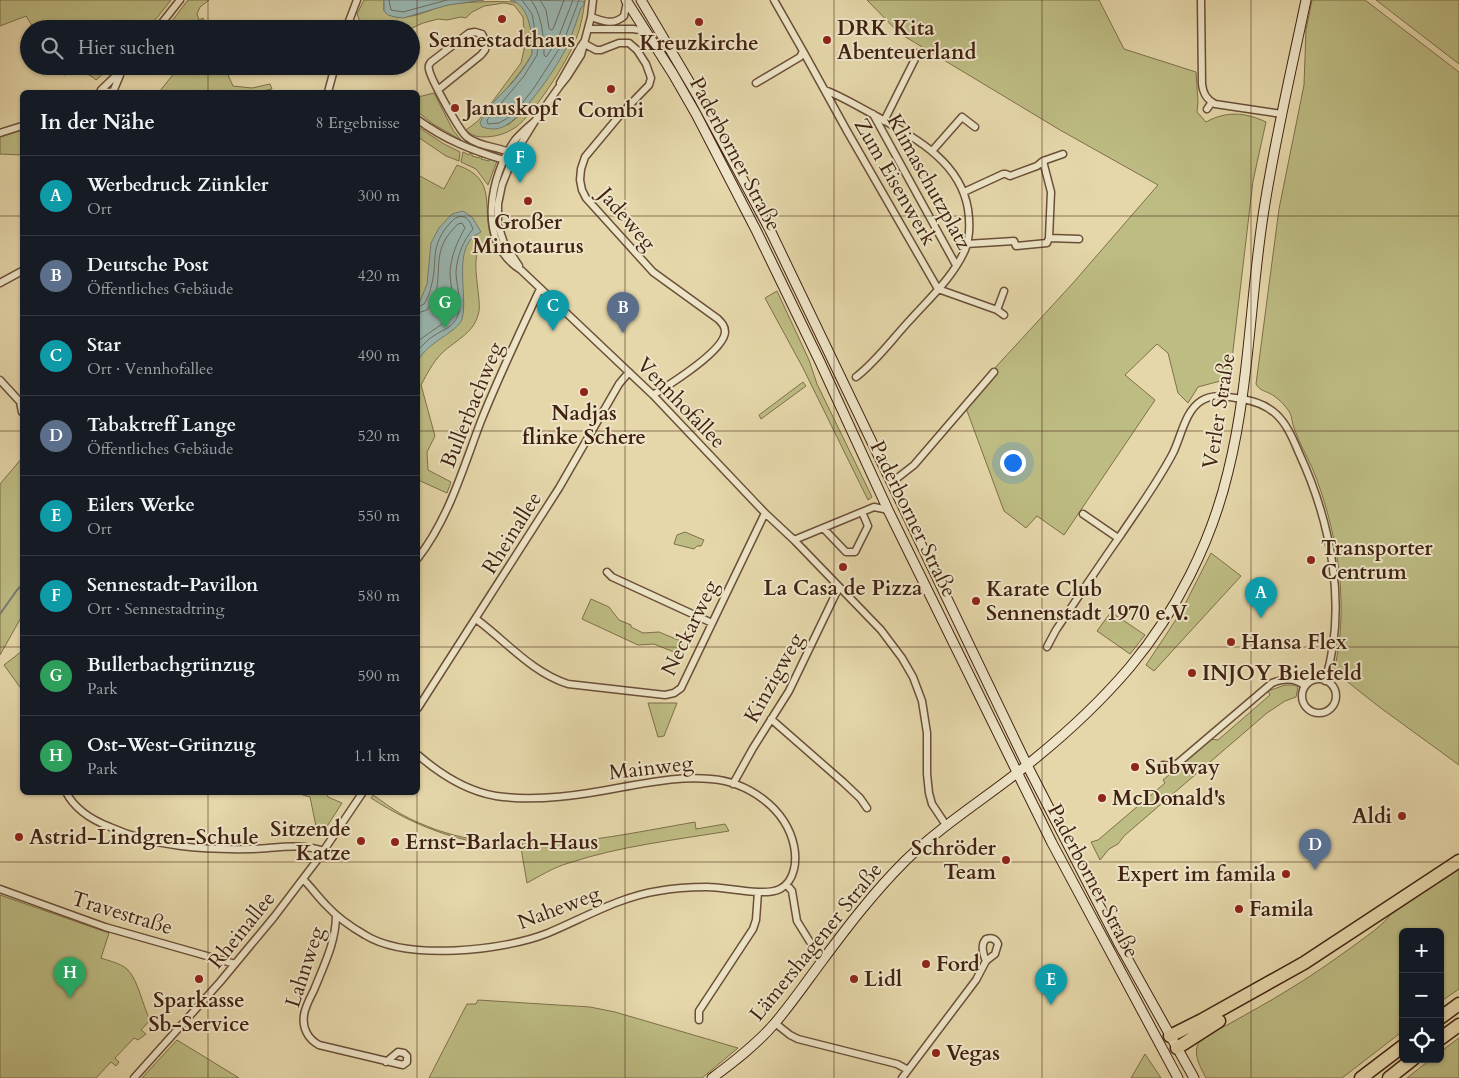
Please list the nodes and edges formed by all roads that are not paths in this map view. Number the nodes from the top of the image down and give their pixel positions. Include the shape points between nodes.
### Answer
1 (180, 0) edge
2 (357, 0) edge
3 (593, 0) edge
4 (627, 0) edge
5 (641, 0) edge
6 (774, 0) edge
7 (1201, 0) edge
8 (1306, 0) edge
9 (591, 18) junction
10 (164, 20) edge
11 (349, 20) edge
12 (588, 29) junction
13 (646, 31) junction
14 (583, 43) junction
15 (804, 51) junction
16 (918, 53) dead end
17 (117, 75) edge
18 (121, 75) edge
19 (333, 75) edge
20 (756, 83) dead end
21 (439, 89) junction
22 (101, 90) edge
23 (115, 90) edge
24 (329, 90) edge
25 (825, 90) junction
26 (1212, 102) junction
27 (1207, 109) dead end
28 (873, 114) junction
29 (1282, 114) junction
30 (420, 121) edge
31 (884, 121) junction
32 (20, 127) edge
33 (975, 127) dead end
34 (0, 133) edge
35 (491, 146) junction
36 (932, 151) junction
37 (511, 153) junction
38 (1062, 154) dead end
39 (486, 155) junction
40 (504, 160) junction
41 (1043, 161) junction
42 (964, 192) junction
43 (1049, 238) junction
44 (1079, 238) dead end
45 (966, 244) junction
46 (956, 265) junction
47 (521, 270) junction
48 (20, 272) edge
49 (0, 284) edge
50 (540, 288) junction
51 (938, 289) junction
52 (1004, 291) dead end
53 (997, 310) junction
54 (1004, 315) dead end
55 (629, 372) junction
56 (994, 372) dead end
57 (856, 377) dead end
58 (0, 380) edge
59 (653, 395) junction
60 (1242, 399) junction
61 (20, 402) edge
62 (891, 483) junction
63 (862, 512) junction
64 (889, 512) junction
65 (765, 513) junction
66 (1083, 514) dead end
67 (824, 529) junction
68 (1118, 538) junction
69 (794, 540) junction
70 (420, 555) edge
71 (607, 572) dead end
72 (839, 587) junction
73 (476, 619) junction
74 (712, 623) junction
75 (1047, 647) dead end
76 (1325, 681) junction
77 (1305, 686) junction
78 (420, 705) edge
79 (771, 719) junction
80 (420, 757) edge
81 (1027, 765) junction
82 (1163, 766) dead end
83 (1017, 772) junction
84 (733, 784) junction
85 (68, 795) edge
86 (361, 795) edge
87 (867, 808) dead end
88 (946, 825) junction
89 (324, 851) junction
90 (1459, 861) edge
91 (303, 879) junction
92 (787, 885) junction
93 (0, 889) edge
94 (758, 892) junction
95 (1393, 904) junction
96 (336, 915) junction
97 (810, 942) dead end
98 (986, 961) dead end
99 (235, 964) junction
100 (1459, 1004) edge
101 (1444, 1015) edge
102 (699, 1020) dead end
103 (775, 1023) junction
104 (1459, 1025) edge
105 (1444, 1036) edge
106 (1164, 1039) junction
107 (1177, 1048) junction
108 (1399, 1049) edge
109 (1165, 1055) junction
110 (386, 1062) dead end
111 (1408, 1063) edge
112 (908, 1070) junction
113 (134, 1078) edge
114 (712, 1078) edge
115 (902, 1078) edge
116 (1178, 1078) edge
117 (1194, 1078) edge
118 (1361, 1078) edge
119 (1389, 1078) edge

1 - 10 street
2 - 11 street
3 - 9 street
4 - 9 street via 624,16 616,22
4 - 13 main road, Paderborner Straße
5 - 62 main road, Paderborner Straße via 700,100 767,225
6 - 15 street, Zum Eisenwerk
7 - 26 street via 1202,84 1203,92
8 - 29 main road, Verler Straße
9 - 12 street
12 - 13 street
12 - 14 street
13 - 64 main road, Paderborner Straße via 696,114 757,232
14 - 37 street via 581,55 574,66
14 - 59 street, Jadeweg via 601,50 629,43 646,64 651,78 649,85 585,157 580,180 584,196 653,272 718,319 725,330 719,344 702,361
15 - 20 street via 800,57
15 - 25 street, Zum Eisenwerk
16 - 31 street
17 - 22 street
18 - 23 street
19 - 24 street
21 - 21 street via 484,53 484,36 475,32 468,34 431,62 428,68
21 - 35 street via 464,134
25 - 28 street
25 - 51 street, Zum Eisenwerk
26 - 27 street
26 - 29 street
28 - 31 street
28 - 46 street, Klimaschutzplatz
29 - 60 main road, Verler Straße via 1263,216
30 - 39 street via 453,142
31 - 36 street
32 - 34 street
33 - 36 street via 962,117
35 - 37 street
35 - 39 street
36 - 42 street via 948,166
37 - 40 street
37 - 47 street via 497,218 504,243
38 - 41 street
39 - 40 street
40 - 47 street via 494,195 493,227 506,256
41 - 42 street via 1010,176 1003,174
41 - 43 street via 1051,192
42 - 45 street via 970,218
43 - 44 street
43 - 45 street via 1047,243 1016,246 1014,241
45 - 46 street
46 - 51 street
47 - 50 street, Vennhofallee
48 - 49 street
50 - 55 street, Vennhofallee
50 - 70 street, Bullerbachweg via 446,510
51 - 53 street
51 - 57 street
52 - 53 street
53 - 54 street
55 - 59 street, Vennhofallee
55 - 73 street, Rheinallee
56 - 62 street, Paderborner Straße via 914,465
58 - 61 street
59 - 65 street, Vennhofallee
60 - 68 street via 1212,396 1194,407 1170,458
60 - 76 street via 1267,407 1282,420 1304,464 1321,510 1330,553 1335,611 1333,647
60 - 81 main road, Verler Straße via 1224,486 1205,541 1160,628 1091,709
62 - 81 main road, Paderborner Straße
63 - 64 street via 874,507
63 - 67 street
63 - 67 street via 868,526 855,552 846,552
64 - 83 main road, Paderborner Straße
65 - 69 street, Vennhofallee
65 - 74 street, Neckarweg
66 - 68 street
67 - 69 street
68 - 75 street
69 - 72 street, Vennhofallee
71 - 74 street
72 - 79 street, Kinzigweg via 789,691
72 - 88 street, Vennhofallee via 881,630 913,677 925,718 929,792 932,804
73 - 74 street, Neckarweg via 535,667 560,681 665,695 681,688
73 - 78 street, Rheinallee
76 - 77 street via 1316,680
76 - 77 street via 1333,687 1335,694 1334,704 1325,712 1314,712 1305,706 1302,696
77 - 82 street via 1292,680 1272,683 1178,763
79 - 84 street, Kinzigweg
79 - 87 street via 843,782
80 - 84 street, Mainweg via 450,779 468,787 496,796 518,798 575,794 678,778 714,779
81 - 83 main road, Verler Straße
81 - 106 main road, Paderborner Straße
83 - 88 main road, Lämershagener Straße
83 - 106 main road, Paderborner Straße via 1052,843
84 - 92 street, Mainweg via 769,804 789,831 794,843 795,864
85 - 89 street via 93,820 149,842 218,849 306,846
86 - 89 street, Rheinallee
88 - 103 main road, Lämershagener Straße via 906,860 864,905
89 - 91 street, Rheinallee
90 - 95 highway
91 - 96 street, Naheweg
91 - 99 street, Rheinallee
92 - 94 street, Naheweg via 775,892
92 - 97 street via 792,891 797,920
93 - 99 street, Travestraße via 105,927
94 - 96 street, Naheweg via 707,887 657,891 624,900 525,940 442,951 383,944
94 - 102 street via 753,929 699,1011
95 - 106 highway via 1304,964
95 - 107 highway via 1303,972
96 - 110 street, Lahnweg via 328,955 305,1010 306,1030 310,1038 319,1044
98 - 112 street via 976,980
99 - 113 street, Rheinallee
100 - 101 highway
103 - 112 street via 798,1039 897,1064
103 - 114 main road, Lämershagener Straße
104 - 105 highway
106 - 107 main road, Paderborner Straße
106 - 109 main road, Paderborner Straße
107 - 109 main road
107 - 117 main road, Paderborner Straße
108 - 118 highway
109 - 116 main road, Paderborner Straße
111 - 119 highway
112 - 115 street

